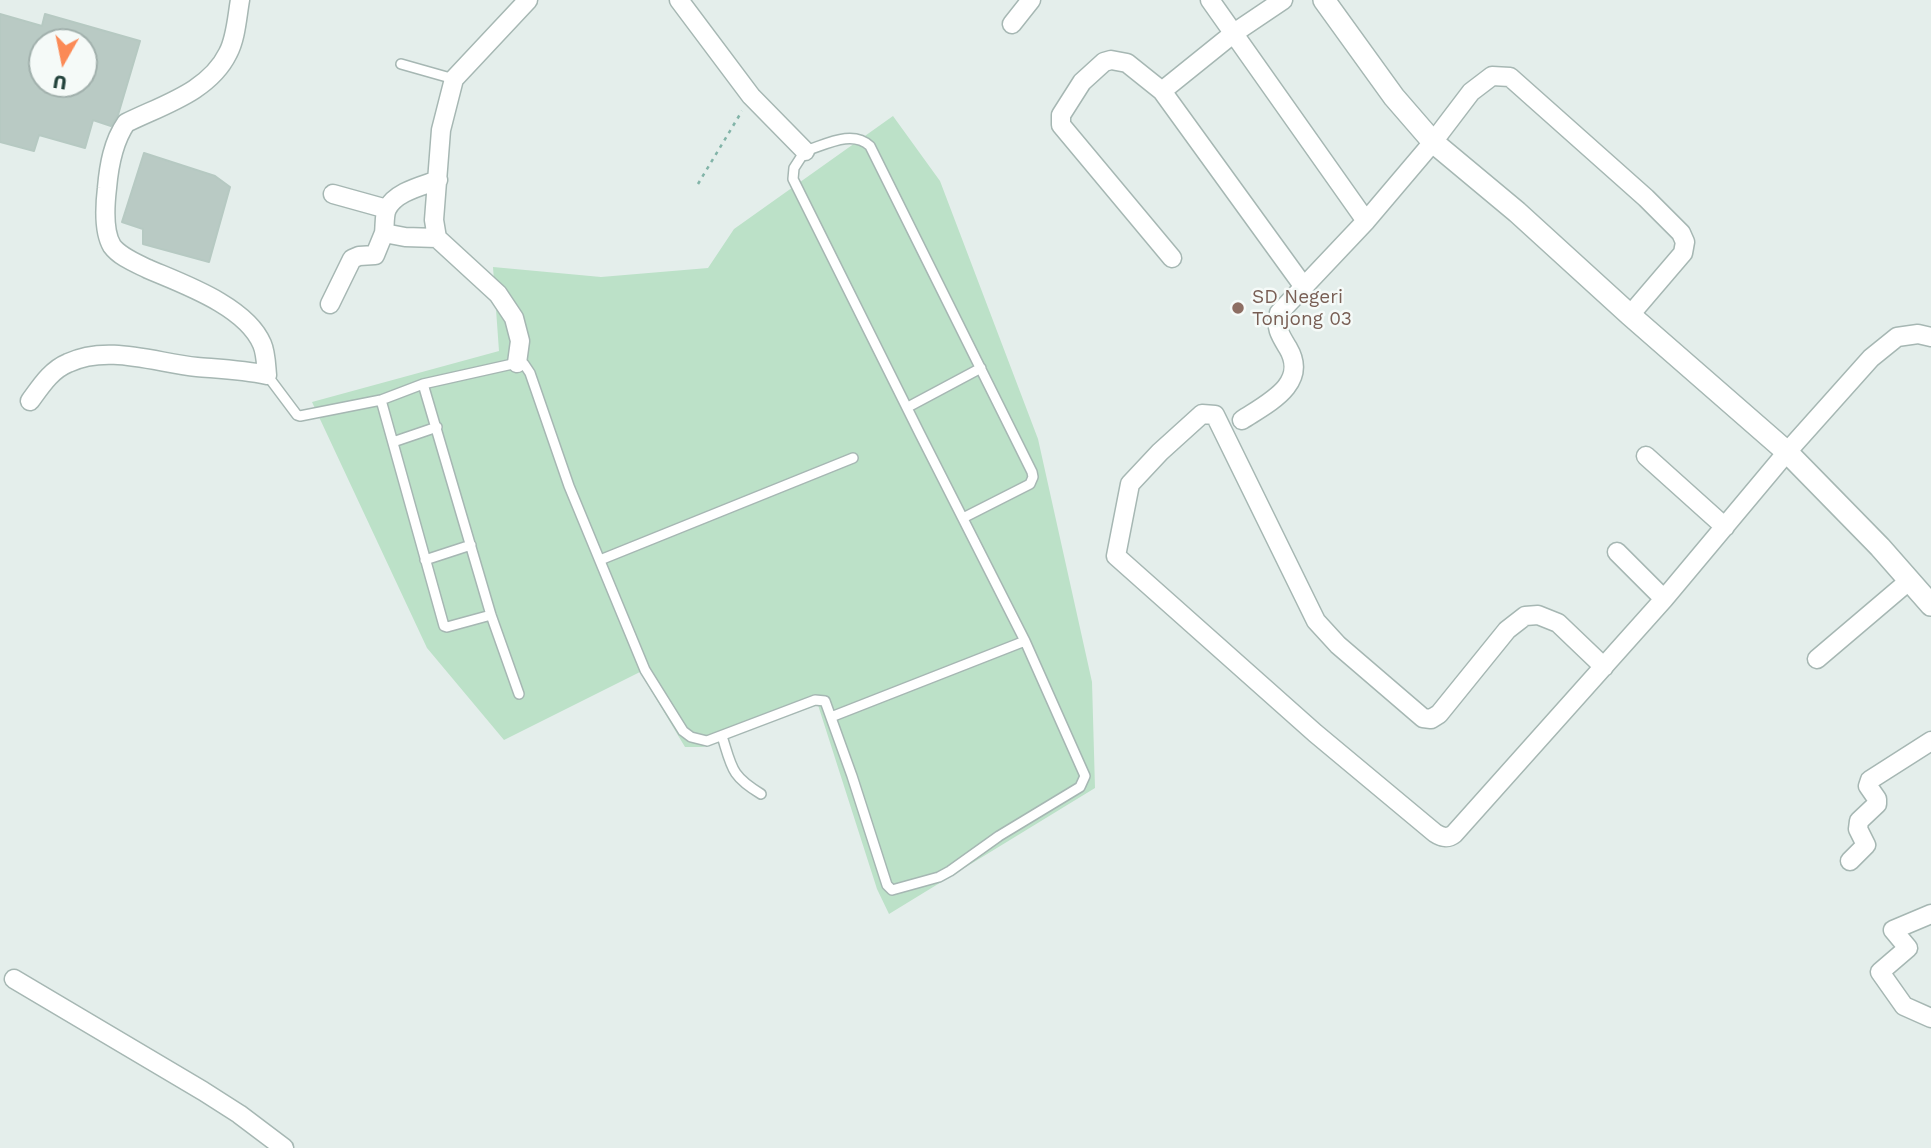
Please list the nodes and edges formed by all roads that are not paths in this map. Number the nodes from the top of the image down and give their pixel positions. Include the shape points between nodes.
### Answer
1 (240, 0) edge
2 (528, 0) edge
3 (679, 0) edge
4 (1031, 0) edge
5 (1210, 0) edge
6 (1283, 0) edge
7 (1324, 0) edge
8 (1012, 24) dead end
9 (1234, 33) junction
10 (401, 64) dead end
11 (454, 79) junction
12 (1162, 91) junction
13 (1433, 142) junction
14 (804, 151) junction
15 (438, 180) junction
16 (333, 194) dead end
17 (387, 209) junction
18 (1366, 220) junction
19 (384, 233) junction
20 (437, 238) junction
21 (1172, 258) dead end
22 (1304, 287) junction
23 (331, 304) dead end
24 (1630, 315) junction
25 (1931, 337) edge
26 (517, 363) junction
27 (981, 368) junction
28 (267, 375) junction
29 (423, 384) junction
30 (381, 400) junction
31 (30, 401) dead end
32 (908, 407) junction
33 (1242, 420) dead end
34 (437, 427) junction
35 (393, 442) junction
36 (1787, 452) junction
37 (1646, 456) dead end
38 (853, 458) dead end
39 (963, 518) junction
40 (1725, 527) junction
41 (471, 545) junction
42 (1617, 552) dead end
43 (425, 560) junction
44 (600, 560) junction
45 (1910, 580) junction
46 (1664, 599) junction
47 (1931, 605) edge
48 (491, 615) junction
49 (1025, 641) junction
50 (1817, 659) dead end
51 (1604, 667) junction
52 (519, 694) dead end
53 (831, 716) junction
54 (722, 736) junction
55 (1931, 741) edge
56 (761, 794) dead end
57 (1850, 861) dead end
58 (1931, 914) edge
59 (14, 979) dead end
60 (1931, 1018) edge
61 (284, 1148) edge

1 - 28 street via 228,53 209,79 127,123 121,131 111,160 105,205 113,247 234,313 262,344
2 - 11 street
3 - 14 street via 751,96
4 - 8 street
5 - 9 street
6 - 9 street
7 - 13 street via 1394,97
9 - 12 street
9 - 18 street
10 - 11 lane
11 - 15 street via 441,130
12 - 21 street via 1126,63 1111,60 1082,82 1060,120
12 - 22 street
13 - 18 street
13 - 24 street
13 - 24 street via 1471,92 1492,76 1506,76 1521,86 1681,233 1683,253
14 - 27 lane via 852,137 870,146
14 - 32 lane via 793,179
15 - 17 street via 411,189
15 - 20 street
16 - 17 street
17 - 19 street
18 - 22 street
19 - 20 street
19 - 23 street via 375,255 352,259
20 - 26 street via 505,302 519,332
22 - 33 street via 1279,313 1276,323 1295,362 1293,378 1274,399
24 - 36 street
25 - 36 street via 1904,334 1891,340
26 - 29 lane
26 - 44 lane via 530,373
27 - 32 lane
27 - 39 lane via 1033,477 1027,485
28 - 30 lane via 299,416
28 - 31 street via 107,354 86,356 66,363 48,377
29 - 30 lane
29 - 34 lane
30 - 35 lane
32 - 39 lane
34 - 35 lane
34 - 41 lane
35 - 43 lane
36 - 40 street
36 - 45 street
37 - 40 street
38 - 44 lane
39 - 49 lane
40 - 46 street
41 - 43 lane
41 - 48 lane
42 - 46 street
43 - 48 lane via 444,627
44 - 54 lane via 645,670 683,731 707,741
45 - 47 street
45 - 50 street
46 - 51 street
48 - 52 lane
49 - 53 lane
49 - 53 lane via 1085,779 1080,787 939,877 896,891 889,888
51 - 51 street via 1454,834 1440,836 1315,733 1116,556 1130,484 1202,414 1216,415 1316,621 1423,718 1431,719 1443,710 1507,630 1525,616 1538,615 1559,623
53 - 54 lane via 825,702 815,701
54 - 56 lane via 733,772
55 - 57 street via 1870,780 1868,786 1877,804 1859,821 1866,845
58 - 60 street via 1893,930 1908,947 1880,972 1904,1006
59 - 61 street via 212,1097

